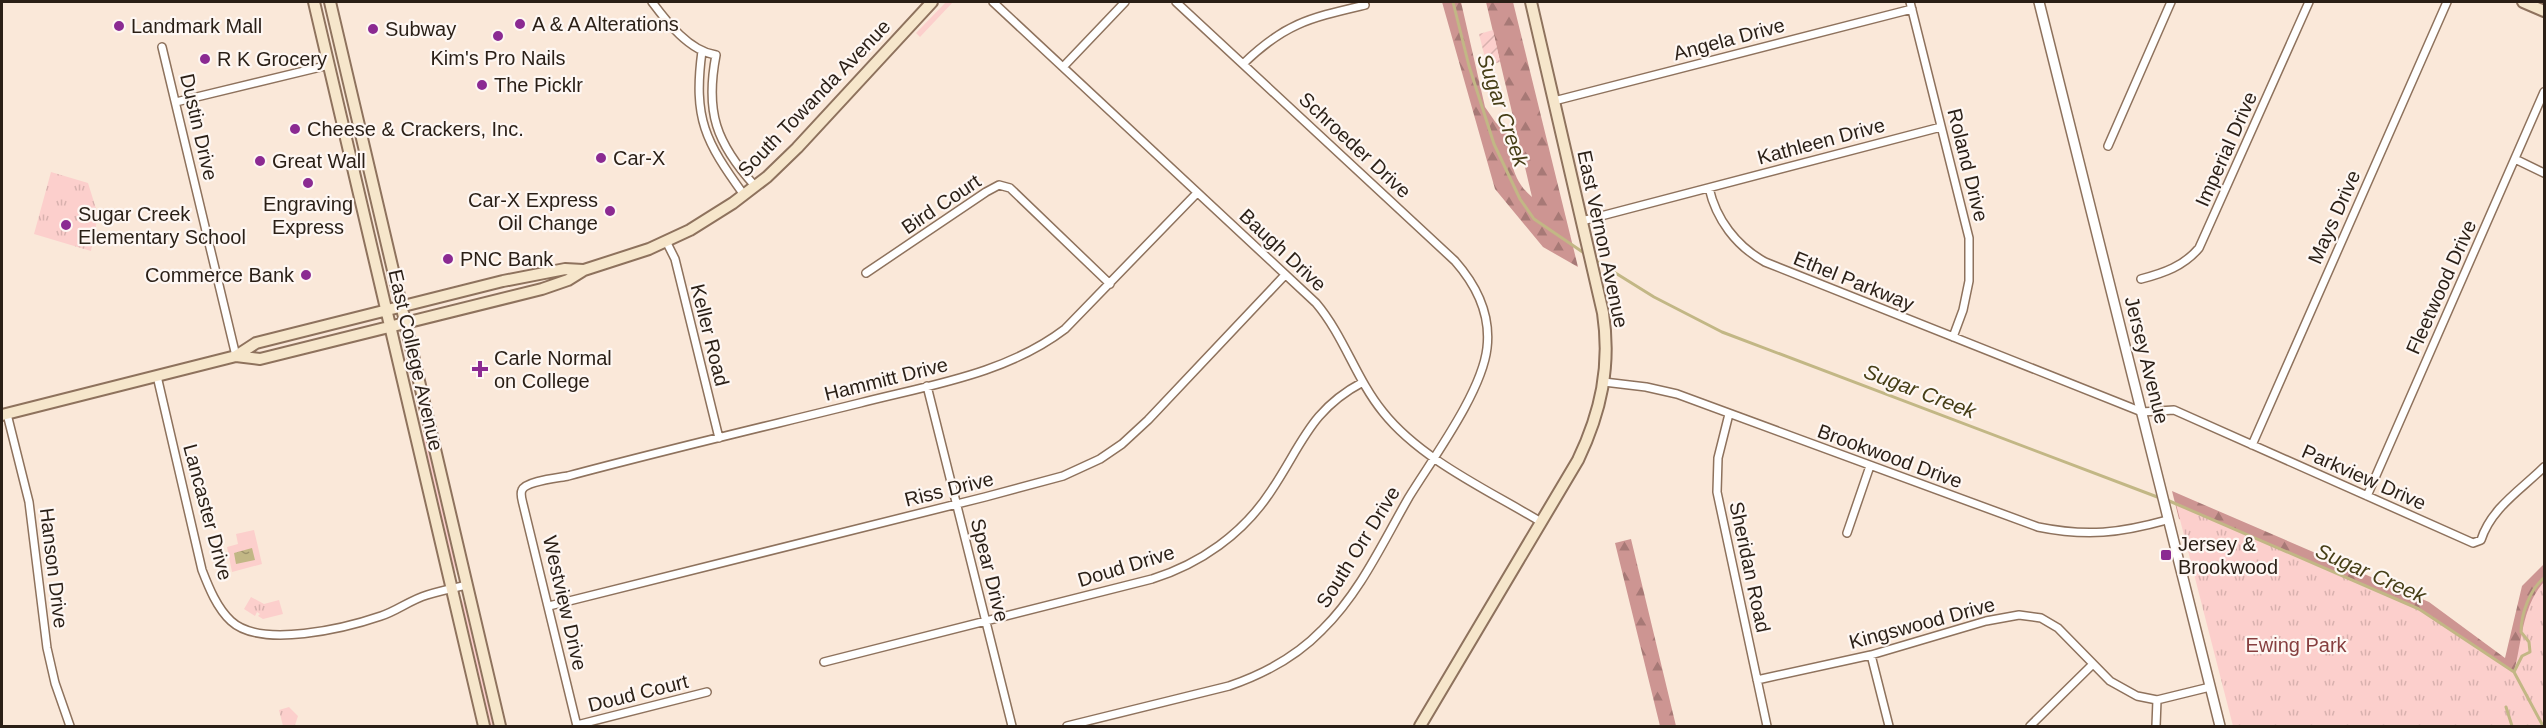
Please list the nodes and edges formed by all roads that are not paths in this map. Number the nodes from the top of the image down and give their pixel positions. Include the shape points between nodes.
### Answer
1 (314, 2) edge
2 (330, 2) edge
3 (652, 2) edge
4 (932, 2) edge
5 (993, 2) edge
6 (1125, 2) edge
7 (1176, 2) edge
8 (1531, 2) edge
9 (2039, 2) edge
10 (2171, 2) edge
11 (2309, 2) edge
12 (2447, 2) edge
13 (2523, 2) edge
14 (1365, 5) dead end
15 (1911, 5) edge
16 (2544, 11) edge
17 (162, 46) dead end
18 (702, 51) junction
19 (1243, 64) junction
20 (329, 65) junction
21 (1063, 67) junction
22 (2544, 92) edge
23 (1554, 101) junction
24 (176, 102) junction
25 (1941, 127) junction
26 (2108, 146) dead end
27 (2515, 159) junction
28 (2544, 173) edge
29 (755, 186) junction
30 (1708, 188) junction
31 (1197, 193) junction
32 (744, 195) junction
33 (1582, 223) junction
34 (666, 242) junction
35 (584, 270) junction
36 (866, 273) dead end
37 (1285, 276) junction
38 (2141, 279) dead end
39 (1110, 284) junction
40 (401, 307) junction
41 (386, 311) junction
42 (405, 323) junction
43 (390, 327) junction
44 (1487, 328) joint
45 (1953, 337) junction
46 (236, 356) junction
47 (157, 376) junction
48 (1363, 382) junction
49 (1604, 382) junction
50 (927, 386) junction
51 (2142, 412) junction
52 (4, 414) edge
53 (1729, 414) junction
54 (719, 438) junction
55 (2252, 445) junction
56 (1434, 457) junction
57 (1870, 466) junction
58 (2544, 467) edge
59 (523, 488) joint
60 (2367, 496) junction
61 (957, 504) junction
62 (2166, 517) junction
63 (1541, 522) junction
64 (1846, 533) dead end
65 (467, 585) junction
66 (451, 589) junction
67 (549, 606) junction
68 (986, 622) junction
69 (1871, 655) junction
70 (824, 662) dead end
71 (2092, 666) junction
72 (1757, 680) junction
73 (2210, 687) junction
74 (707, 692) dead end
75 (2157, 700) junction
76 (70, 726) edge
77 (484, 726) edge
78 (500, 726) edge
79 (577, 726) edge
80 (1012, 726) edge
81 (1067, 726) edge
82 (1420, 726) edge
83 (1767, 726) edge
84 (1889, 726) edge
85 (2030, 726) edge
86 (2156, 726) edge
87 (2220, 726) edge

1 - 20 main road, East College Avenue
2 - 40 main road, East College Avenue
3 - 18 street via 673,28
4 - 29 main road, South Towanda Avenue via 797,148
5 - 21 street, Baugh Drive
6 - 21 street
7 - 19 street, Schroeder Drive
8 - 23 main road, East Vernon Avenue
9 - 51 street, Jersey Avenue
10 - 26 street
11 - 38 street, Imperial Drive via 2205,239 2184,263
12 - 55 street, Mays Drive
13 - 16 main road
14 - 19 street via 1294,25 1265,43
15 - 23 street, Angela Drive
15 - 25 street, Roland Drive
17 - 24 street, Dustin Drive
18 - 29 street via 716,55 711,82 715,123 728,152
18 - 32 street via 698,82 700,115 715,154
19 - 44 street, Schroeder Drive via 1455,261 1480,297
20 - 24 street
20 - 41 main road, East College Avenue
21 - 31 street, Baugh Drive
22 - 27 street, Fleetwood Drive
23 - 33 main road, East Vernon Avenue
24 - 46 street, Dustin Drive
25 - 30 street, Kathleen Drive
25 - 45 street, Roland Drive via 1970,245 1969,281
27 - 28 street
27 - 60 street, Fleetwood Drive
29 - 32 main road, South Towanda Avenue
30 - 33 street
30 - 45 street, Ethel Parkway via 1723,223 1757,258
31 - 37 street, Baugh Drive
31 - 39 street, Hammitt Drive
32 - 34 main road, South Towanda Avenue
33 - 49 main road, East Vernon Avenue via 1606,336
34 - 35 main road, South Towanda Avenue
34 - 54 street, Keller Road via 675,259
35 - 40 main road, South Towanda Avenue via 565,269
35 - 42 main road, South Towanda Avenue via 542,289
36 - 39 street, Bird Court via 999,185 1011,188
37 - 48 street, Baugh Drive via 1325,314
37 - 61 street, Riss Drive via 1117,448 1062,476
39 - 50 street, Hammitt Drive via 1065,329 1041,346 1000,366
40 - 41 main road, South Towanda Avenue
40 - 42 main road, East College Avenue
41 - 43 main road, East College Avenue
41 - 46 main road, South Towanda Avenue via 256,343
42 - 43 main road, South Towanda Avenue
42 - 65 main road, East College Avenue
43 - 46 main road, South Towanda Avenue via 260,359
43 - 66 main road, East College Avenue
44 - 56 street, South Orr Drive via 1485,360 1476,385
45 - 51 street, Ethel Parkway
46 - 47 main road
47 - 52 main road
47 - 66 street, Lancaster Drive via 202,570 209,589 232,622 270,636 300,635 383,616 413,600
48 - 56 street, Baugh Drive via 1391,421
48 - 68 street, Doud Drive via 1339,396 1316,418 1260,506 1209,553 1152,579
49 - 53 street, Brookwood Drive via 1661,390
49 - 63 main road, East Vernon Avenue via 1588,439
50 - 54 street, Hammitt Drive
50 - 61 street, Spear Drive
51 - 55 street, Parkview Drive via 2174,410
51 - 62 street, Jersey Avenue
52 - 76 street, Hanson Drive via 29,502 47,648
53 - 57 street, Brookwood Drive
53 - 72 street, Sheridan Road via 1718,458 1717,492
54 - 59 street, Hammitt Drive
55 - 60 street, Parkview Drive
56 - 63 street, Baugh Drive
56 - 81 street, South Orr Drive via 1346,603 1323,630 1290,657 1229,686
57 - 62 street, Brookwood Drive via 2014,519 2063,532 2112,533
57 - 64 street
58 - 60 street, Parkview Drive via 2492,516 2478,542 2473,543
59 - 67 street, Westview Drive via 523,504
61 - 67 street, Riss Drive
61 - 68 street, Spear Drive
62 - 73 street, Jersey Avenue
63 - 82 main road, East Vernon Avenue
65 - 66 street, Lancaster Drive
65 - 78 main road, East College Avenue
66 - 77 main road, East College Avenue
67 - 79 street, Westview Drive
68 - 70 street, Doud Drive
68 - 80 street, Spear Drive
69 - 71 street, Kingswood Drive via 1986,621 2028,615 2058,628
69 - 72 street, Kingswood Drive
69 - 84 street
71 - 75 street, Kingswood Drive via 2119,687
71 - 85 street
72 - 83 street, Sheridan Road
73 - 75 street
73 - 87 street, Jersey Avenue
74 - 79 street, Doud Court
75 - 86 street

